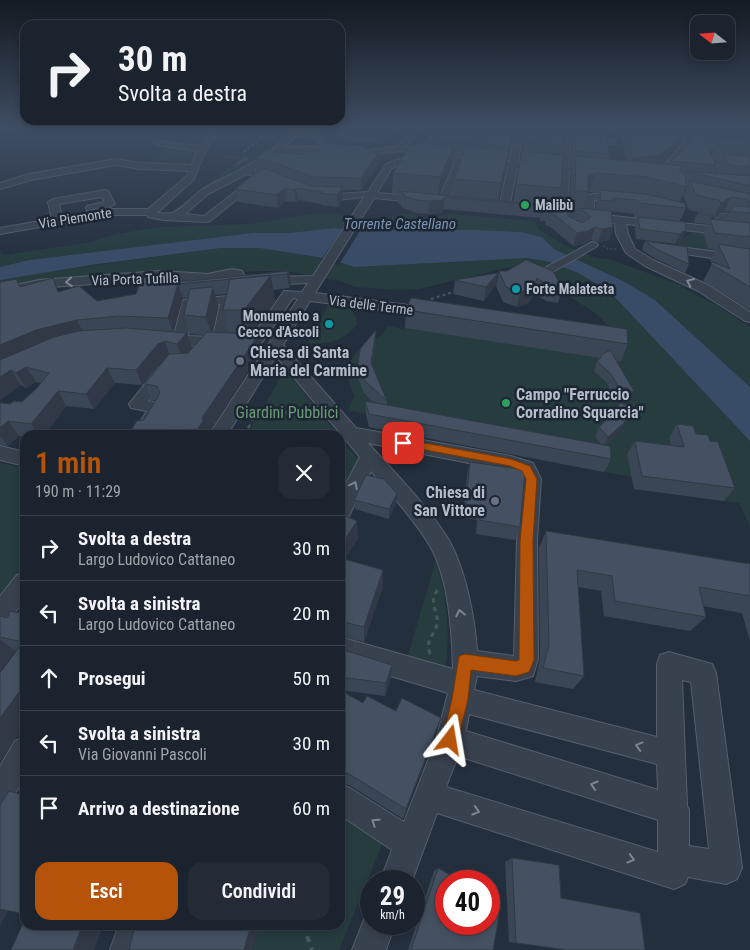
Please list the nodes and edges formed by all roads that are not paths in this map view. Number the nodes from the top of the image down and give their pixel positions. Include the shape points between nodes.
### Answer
1 (48, 173) edge
2 (80, 173) edge
3 (192, 173) edge
4 (241, 173) edge
5 (251, 173) edge
6 (379, 173) edge
7 (456, 173) edge
8 (510, 173) edge
9 (564, 173) edge
10 (669, 173) edge
11 (713, 173) edge
12 (92, 176) dead end
13 (667, 176) junction
14 (260, 177) junction
15 (564, 182) junction
16 (715, 182) edge
17 (576, 183) edge
18 (290, 185) edge
19 (610, 185) edge
20 (0, 186) edge
21 (305, 193) edge
22 (371, 195) junction
23 (108, 199) dead end
24 (630, 203) junction
25 (504, 209) edge
26 (533, 211) edge
27 (57, 214) junction
28 (154, 214) junction
29 (173, 216) junction
30 (589, 217) junction
31 (567, 218) junction
32 (736, 218) edge
33 (620, 220) junction
34 (714, 230) junction
35 (0, 231) edge
36 (750, 234) edge
37 (627, 243) junction
38 (592, 244) dead end
39 (750, 260) edge
40 (538, 275) edge
41 (318, 278) junction
42 (0, 292) edge
43 (289, 294) junction
44 (305, 296) junction
45 (228, 300) junction
46 (188, 303) joint
47 (750, 304) edge
48 (732, 307) junction
49 (447, 314) edge
50 (750, 318) edge
51 (151, 338) edge
52 (174, 340) junction
53 (256, 341) junction
54 (274, 344) junction
55 (208, 346) junction
56 (178, 365) edge
57 (344, 427) junction
58 (144, 430) edge
59 (221, 430) edge
60 (0, 453) edge
61 (369, 457) junction
62 (20, 458) edge
63 (345, 504) edge
64 (20, 588) edge
65 (0, 614) edge
66 (20, 619) edge
67 (345, 650) edge
68 (516, 669) joint
69 (462, 682) junction
70 (450, 740) junction
71 (671, 754) junction
72 (20, 759) edge
73 (0, 792) edge
74 (430, 796) junction
75 (345, 801) edge
76 (674, 810) junction
77 (411, 845) junction
78 (674, 859) junction
79 (401, 870) edge
80 (133, 930) edge
81 (375, 935) edge
82 (127, 950) edge
83 (369, 950) edge

1 - 20 street
2 - 12 street via 82,178
3 - 28 street
4 - 29 street via 216,185
5 - 14 street
6 - 22 street
7 - 22 street via 448,203
8 - 25 street
9 - 15 street
10 - 13 street
11 - 16 street
13 - 13 street via 664,181 649,180
14 - 18 street
14 - 29 street via 206,219
15 - 17 street
15 - 31 street
19 - 24 street via 611,194
21 - 22 street via 336,197
22 - 41 street
23 - 27 street via 110,204
24 - 30 street via 589,197
24 - 33 street
26 - 31 street
27 - 28 street, Via Piemonte
27 - 35 street, Via Piemonte
28 - 29 street
30 - 31 street
30 - 33 street
32 - 34 street via 724,215
33 - 34 street via 666,221
33 - 37 street
34 - 36 street
37 - 39 street
48 -> 37 street via 703,288 636,256
38 - 40 street
41 -> 42 street, Via Porta Tufilla via 194,288 160,286 170,280 192,283 233,280 238,276 230,272 202,278 173,274 40,284
41 - 44 street
43 - 44 street
43 - 45 street
43 - 53 street
44 - 49 street, Via delle Terme
44 - 54 street
45 - 46 street
45 - 55 street
46 - 52 street via 180,338
47 - 48 street
48 - 50 street
51 - 52 street
52 - 55 street
53 - 54 street
53 - 55 street
54 - 57 street
54 - 59 street
56 - 58 street via 170,364 136,404 158,408
57 - 61 street
57 - 68 street via 526,468 532,479 527,541 526,660 524,667
60 - 62 street
63 -> 61 street
69 -> 61 street via 464,630 454,582 440,544 418,513
64 - 65 street
65 - 66 street
67 - 69 street
68 - 69 street
69 - 70 street
71 -> 69 street
70 - 74 street
76 -> 70 street
71 - 76 street
71 - 78 street via 669,664 703,673 726,868
72 - 73 street
74 - 77 street
74 -> 78 street via 674,873
77 -> 75 street
76 - 78 street
77 - 79 street
80 - 82 street
81 - 83 street

